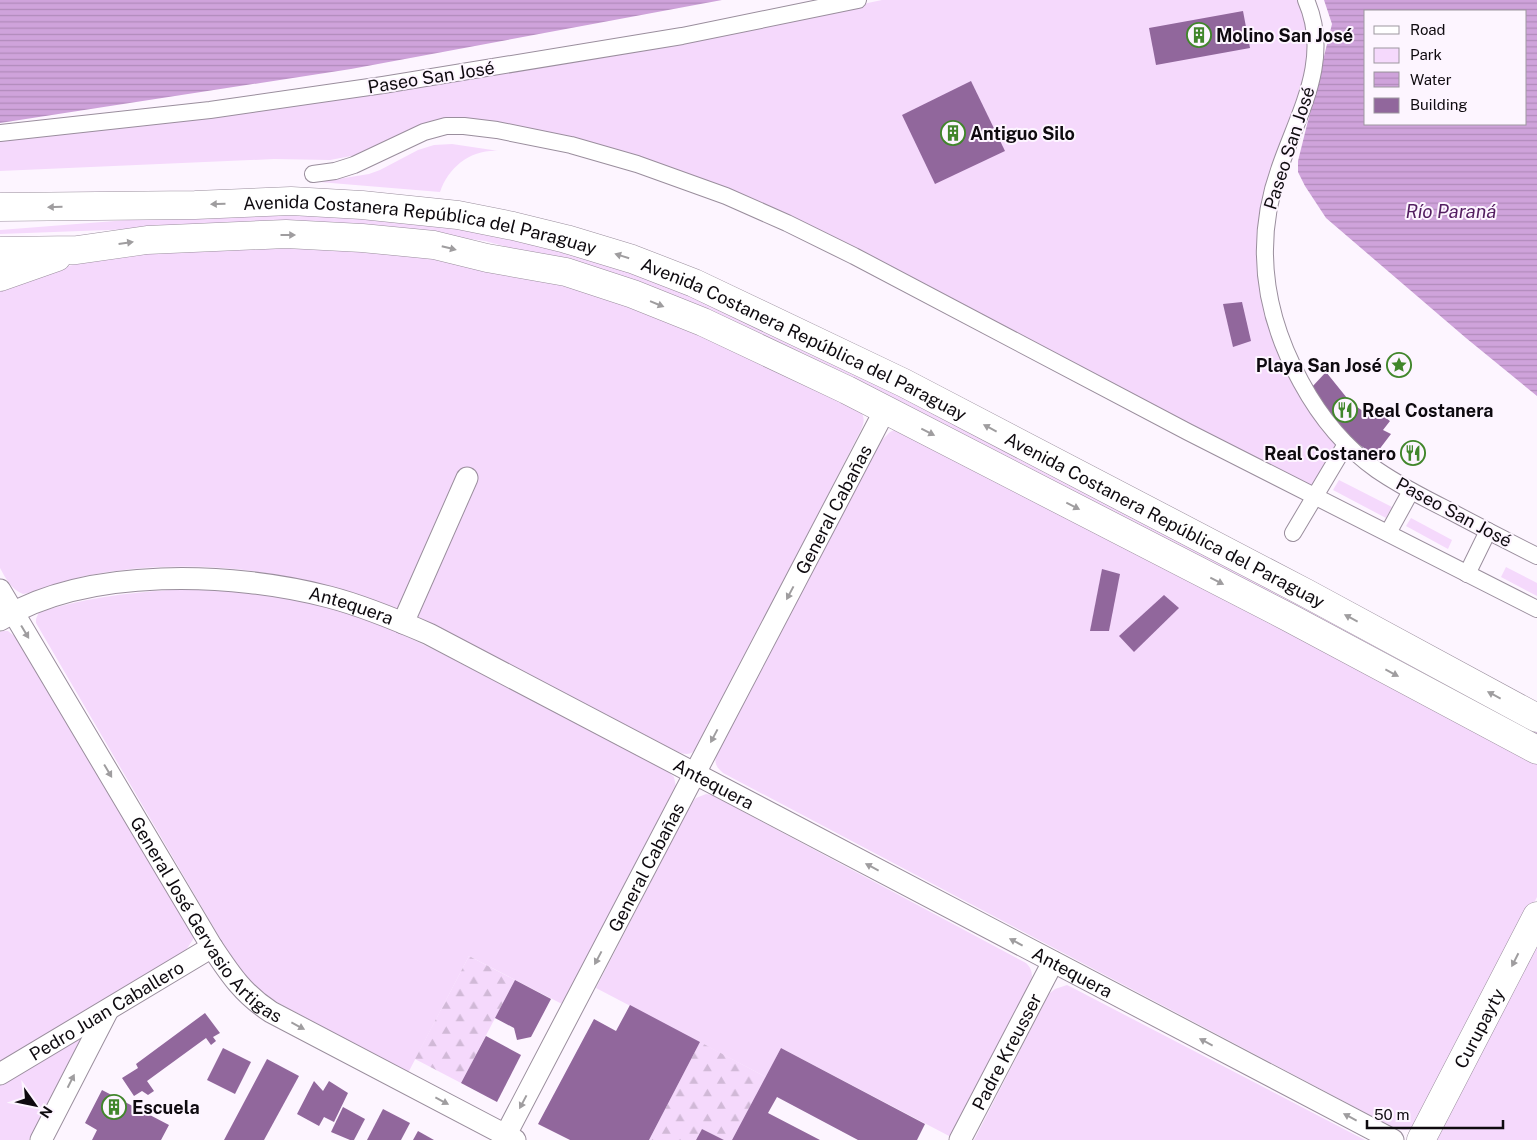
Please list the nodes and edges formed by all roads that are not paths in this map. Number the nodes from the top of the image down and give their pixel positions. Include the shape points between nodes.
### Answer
1 (858, 0) edge
2 (1306, 0) edge
3 (0, 134) edge
4 (313, 174) dead end
5 (0, 207) edge
6 (77, 250) junction
7 (0, 251) edge
8 (0, 278) edge
9 (885, 410) junction
10 (1346, 444) junction
11 (467, 478) dead end
12 (1411, 491) junction
13 (1315, 496) junction
14 (1488, 531) junction
15 (1293, 533) dead end
16 (1388, 533) junction
17 (1537, 556) edge
18 (1467, 574) junction
19 (0, 590) edge
20 (1537, 609) edge
21 (7, 616) edge
22 (403, 623) junction
23 (1537, 718) edge
24 (1537, 750) edge
25 (694, 774) junction
26 (1537, 916) edge
27 (212, 947) junction
28 (1053, 962) junction
29 (108, 1010) junction
30 (0, 1074) edge
31 (508, 1138) edge
32 (41, 1140) edge
33 (960, 1140) edge
34 (1393, 1140) edge
35 (1421, 1140) edge

1 - 3 street, Paseo San José via 682,36 383,85 210,110
2 - 10 street, Paseo San José via 1314,29 1314,73 1280,167 1266,218 1266,279 1276,326 1294,370 1320,414
4 - 13 street via 354,165 424,132 446,126 497,130 571,144 637,164 726,196 795,227
23 -> 5 main road, Avenida Costanera República del Paraguay via 904,383 694,283 632,259 513,226 458,215 362,204 291,202
6 - 7 main road, Avenida Costanera República del Paraguay
6 - 8 main road
6 -> 9 main road, Avenida Costanera República del Paraguay via 148,240 286,234 434,244 487,258 566,272 633,294 703,322
9 -> 24 main road, Avenida Costanera República del Paraguay via 1288,617
9 -> 25 street, General Cabañas
10 - 12 street, Paseo San José via 1376,469
10 - 13 street
11 - 22 street
12 - 14 street, Paseo San José
12 - 16 street
13 - 15 street
13 - 16 street
14 - 17 street, Paseo San José
14 - 18 street
16 - 18 street
18 - 20 street
19 - 21 street, General José Gervasio Artigas
21 - 22 street, Antequera via 41,600 87,588 149,580 208,579 298,589 367,608
21 -> 27 street, General José Gervasio Artigas
22 - 25 street, Antequera
28 -> 25 street, Antequera
25 -> 31 street, General Cabañas
26 -> 35 main road, Curupayty
27 - 29 street, Pedro Juan Caballero
27 -> 31 street, General José Gervasio Artigas via 243,991 256,1002
28 - 33 street, Padre Kreusser
34 -> 28 street, Antequera
29 - 30 street, Pedro Juan Caballero
32 -> 29 street

